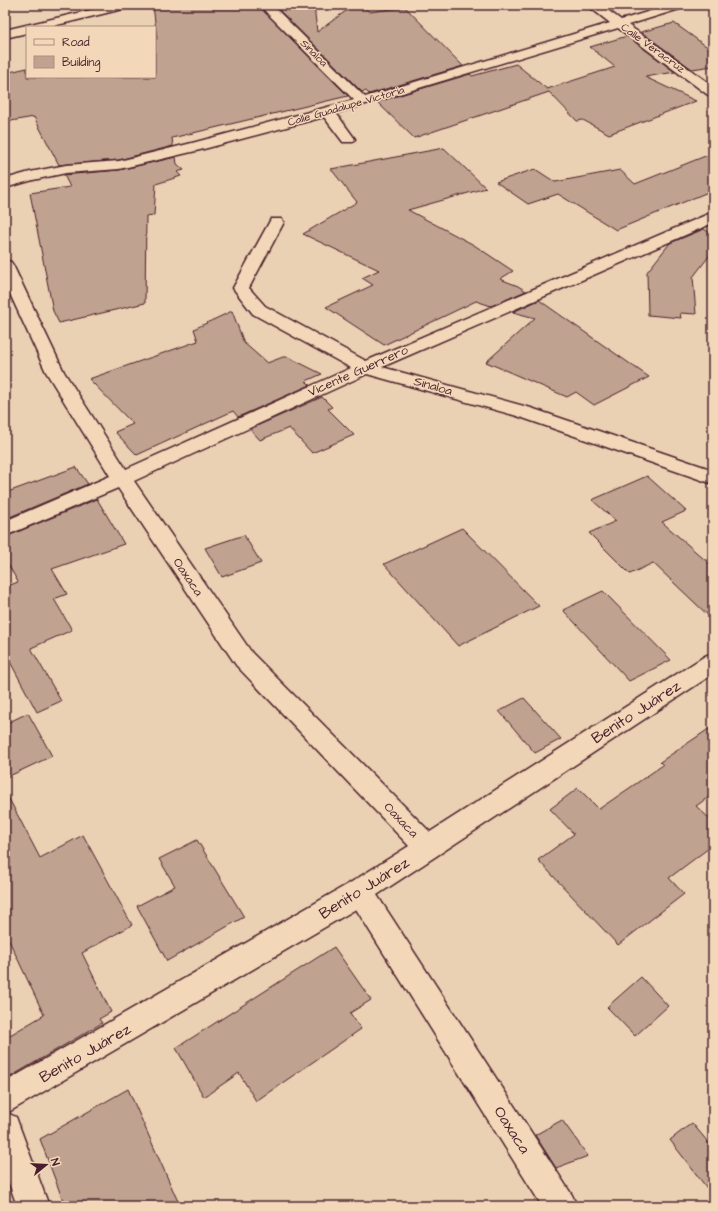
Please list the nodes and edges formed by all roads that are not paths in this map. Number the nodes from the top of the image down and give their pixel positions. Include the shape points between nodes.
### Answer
1 (127, 5) edge
2 (266, 5) edge
3 (592, 5) edge
4 (682, 5) edge
5 (618, 24) junction
6 (38, 26) edge
7 (26, 29) edge
8 (5, 34) edge
9 (713, 92) edge
10 (363, 102) junction
11 (327, 111) junction
12 (348, 139) dead end
13 (5, 184) edge
14 (713, 217) edge
15 (276, 222) dead end
16 (5, 265) edge
17 (365, 368) junction
18 (713, 476) edge
19 (122, 479) junction
20 (5, 529) edge
21 (713, 662) edge
22 (428, 848) junction
23 (360, 892) junction
24 (5, 1099) edge
25 (5, 1128) edge
26 (33, 1206) edge
27 (561, 1206) edge

1 - 6 street
2 - 10 street, Sinaloa
3 - 5 street, Calle Veracruz
4 - 5 street, Calle Guadalupe Victoria
5 - 9 street, Calle Veracruz
5 - 10 street, Calle Guadalupe Victoria
7 - 8 street
10 - 11 street, Calle Guadalupe Victoria
11 - 12 street
11 - 13 street, Calle Guadalupe Victoria via 196,148 119,165 30,176
14 - 17 street, Vicente Guerrero
15 - 17 street, Sinaloa via 241,288 259,310
16 - 19 street, Oaxaca via 55,372
17 - 18 street, Sinaloa via 524,412
17 - 19 street, Vicente Guerrero
19 - 20 street, Vicente Guerrero
19 - 22 street, Oaxaca via 244,659
21 - 22 street, Benito Juárez
22 - 23 street, Benito Juárez
23 - 24 street, Benito Juárez
23 - 27 street, Oaxaca
25 - 26 street

